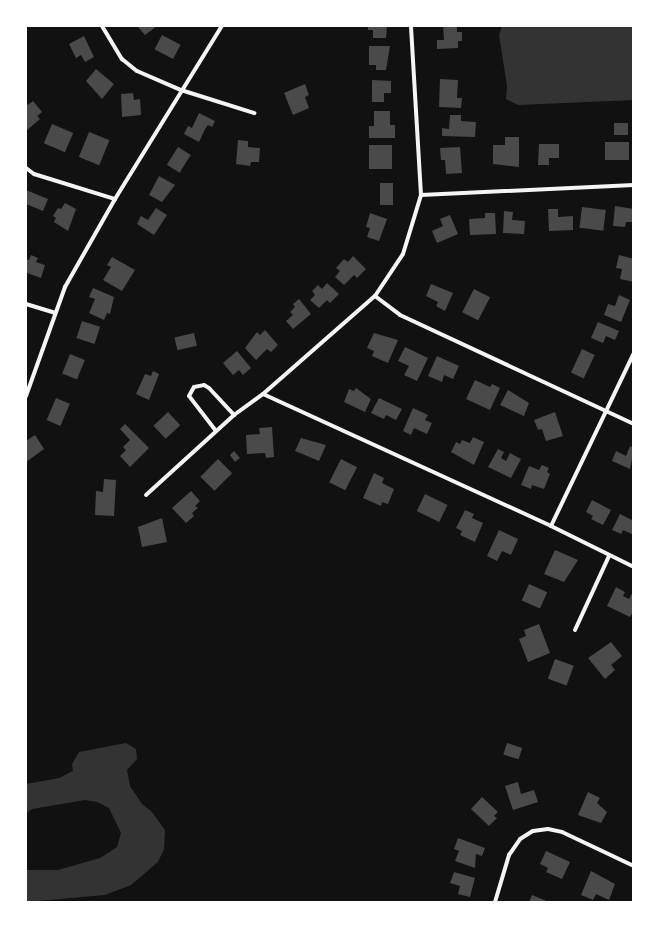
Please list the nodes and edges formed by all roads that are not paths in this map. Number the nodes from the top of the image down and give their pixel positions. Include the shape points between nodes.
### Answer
1 (102, 26) edge
2 (222, 26) edge
3 (411, 26) edge
4 (181, 90) junction
5 (254, 113) dead end
6 (26, 168) edge
7 (633, 185) edge
8 (421, 195) junction
9 (115, 199) junction
10 (375, 296) junction
11 (26, 304) edge
12 (55, 313) junction
13 (633, 353) edge
14 (263, 394) junction
15 (26, 396) edge
16 (606, 412) junction
17 (234, 414) junction
18 (633, 424) edge
19 (216, 432) junction
20 (146, 495) dead end
21 (551, 526) junction
22 (609, 556) junction
23 (633, 567) edge
24 (575, 630) dead end
25 (633, 866) edge
26 (495, 903) edge

1 - 4 street via 122,59 137,72
2 - 4 street
3 - 8 street
4 - 5 street
4 - 9 street
6 - 9 street via 34,174
7 - 8 street
8 - 10 street via 404,254
9 - 12 street via 64,287
10 - 14 street
10 - 16 street via 399,315
11 - 12 street
12 - 15 street
13 - 16 street
14 - 17 street
14 - 21 street
16 - 18 street
16 - 21 street
17 - 19 street
17 - 19 street via 209,388 194,387 189,396
19 - 20 street
21 - 22 street
22 - 23 street
22 - 24 street
25 - 26 street via 562,832 533,831 520,839 509,855

